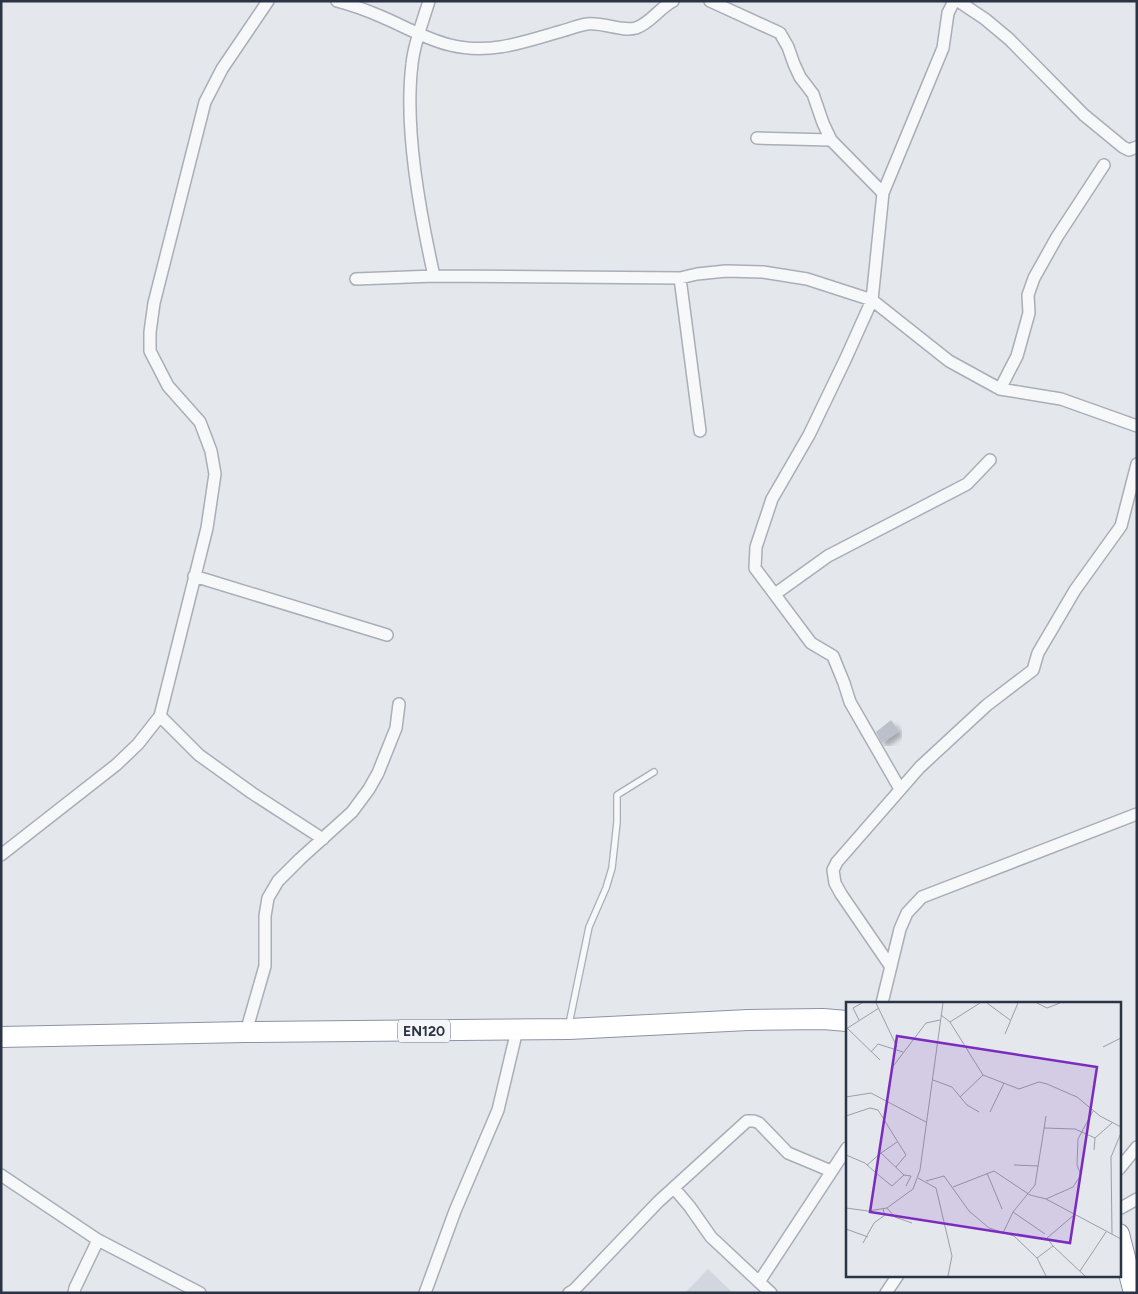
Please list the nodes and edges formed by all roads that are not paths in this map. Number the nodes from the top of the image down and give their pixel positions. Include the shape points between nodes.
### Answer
1 (268, 1) edge
2 (337, 1) edge
3 (429, 1) edge
4 (673, 1) edge
5 (710, 1) edge
6 (954, 1) edge
7 (958, 1) edge
8 (419, 35) junction
9 (757, 138) dead end
10 (831, 140) junction
11 (1137, 147) edge
12 (1104, 165) dead end
13 (883, 193) junction
14 (434, 276) junction
15 (680, 278) junction
16 (356, 279) dead end
17 (872, 300) junction
18 (1000, 389) junction
19 (1137, 426) edge
20 (700, 431) dead end
21 (990, 460) dead end
22 (1137, 464) edge
23 (194, 576) junction
24 (775, 594) junction
25 (387, 635) dead end
26 (399, 704) dead end
27 (160, 716) junction
28 (654, 772) dead end
29 (900, 789) junction
30 (1137, 814) edge
31 (323, 839) junction
32 (1, 854) edge
33 (891, 967) junction
34 (882, 1002) edge
35 (846, 1021) edge
36 (569, 1029) junction
37 (516, 1030) junction
38 (246, 1032) junction
39 (1, 1036) edge
40 (1137, 1147) edge
41 (846, 1149) edge
42 (1120, 1168) edge
43 (830, 1171) junction
44 (1, 1175) edge
45 (674, 1188) junction
46 (1137, 1199) edge
47 (1120, 1208) edge
48 (1120, 1238) edge
49 (98, 1240) junction
50 (897, 1276) edge
51 (759, 1282) junction
52 (73, 1291) edge
53 (200, 1293) edge
54 (425, 1293) edge
55 (569, 1293) edge
56 (772, 1293) edge
57 (886, 1293) edge
58 (1134, 1293) edge

1 - 23 street via 222,69 205,102 150,332 150,351 158,368 168,386 200,422 211,451 215,474 212,500
2 - 8 street via 381,16
3 - 8 street
4 - 8 street via 635,28 587,24 501,48 464,48
5 - 10 street via 780,34 800,77 813,94
6 - 13 street via 948,12 943,48
7 - 11 street via 1008,39 1084,115 1123,147 1128,150
8 - 14 street via 412,62 411,116 426,242
9 - 10 street
10 - 13 street
12 - 18 street via 1034,278 1028,295 1029,314 1017,356
13 - 17 street
14 - 15 street
14 - 16 street
15 - 17 street via 697,274 763,272 807,279
15 - 20 street
17 - 18 street via 949,362
17 - 24 street via 809,435 772,499 756,547 755,568
18 - 19 street via 1061,399
21 - 24 street via 967,484 828,556
22 - 29 street via 1121,526 1075,590 1038,653 1032,670 987,705
23 - 25 street
23 - 27 street
24 - 29 street via 811,643 833,656 850,702
26 - 31 street via 396,728 369,789 352,812
27 - 31 street via 199,755
27 - 32 street via 116,765
28 - 36 lane via 617,795 612,868 589,927
29 - 33 street via 833,870 841,894
30 - 33 street via 922,897 907,914 900,929
31 - 38 street via 278,880 268,898 266,966
33 - 34 street
35 - 36 highway, EN120 via 748,1020
36 - 37 highway, EN120
37 - 38 highway, EN120
37 - 54 street via 498,1110 455,1211
38 - 39 highway, EN120
40 - 42 street
41 - 43 street
43 - 45 street via 788,1154 759,1123 750,1120
43 - 51 street
44 - 49 street
45 - 51 street via 711,1237
45 - 55 street
46 - 47 street
48 - 58 highway
49 - 52 street
49 - 53 street
50 - 57 street
51 - 56 street

